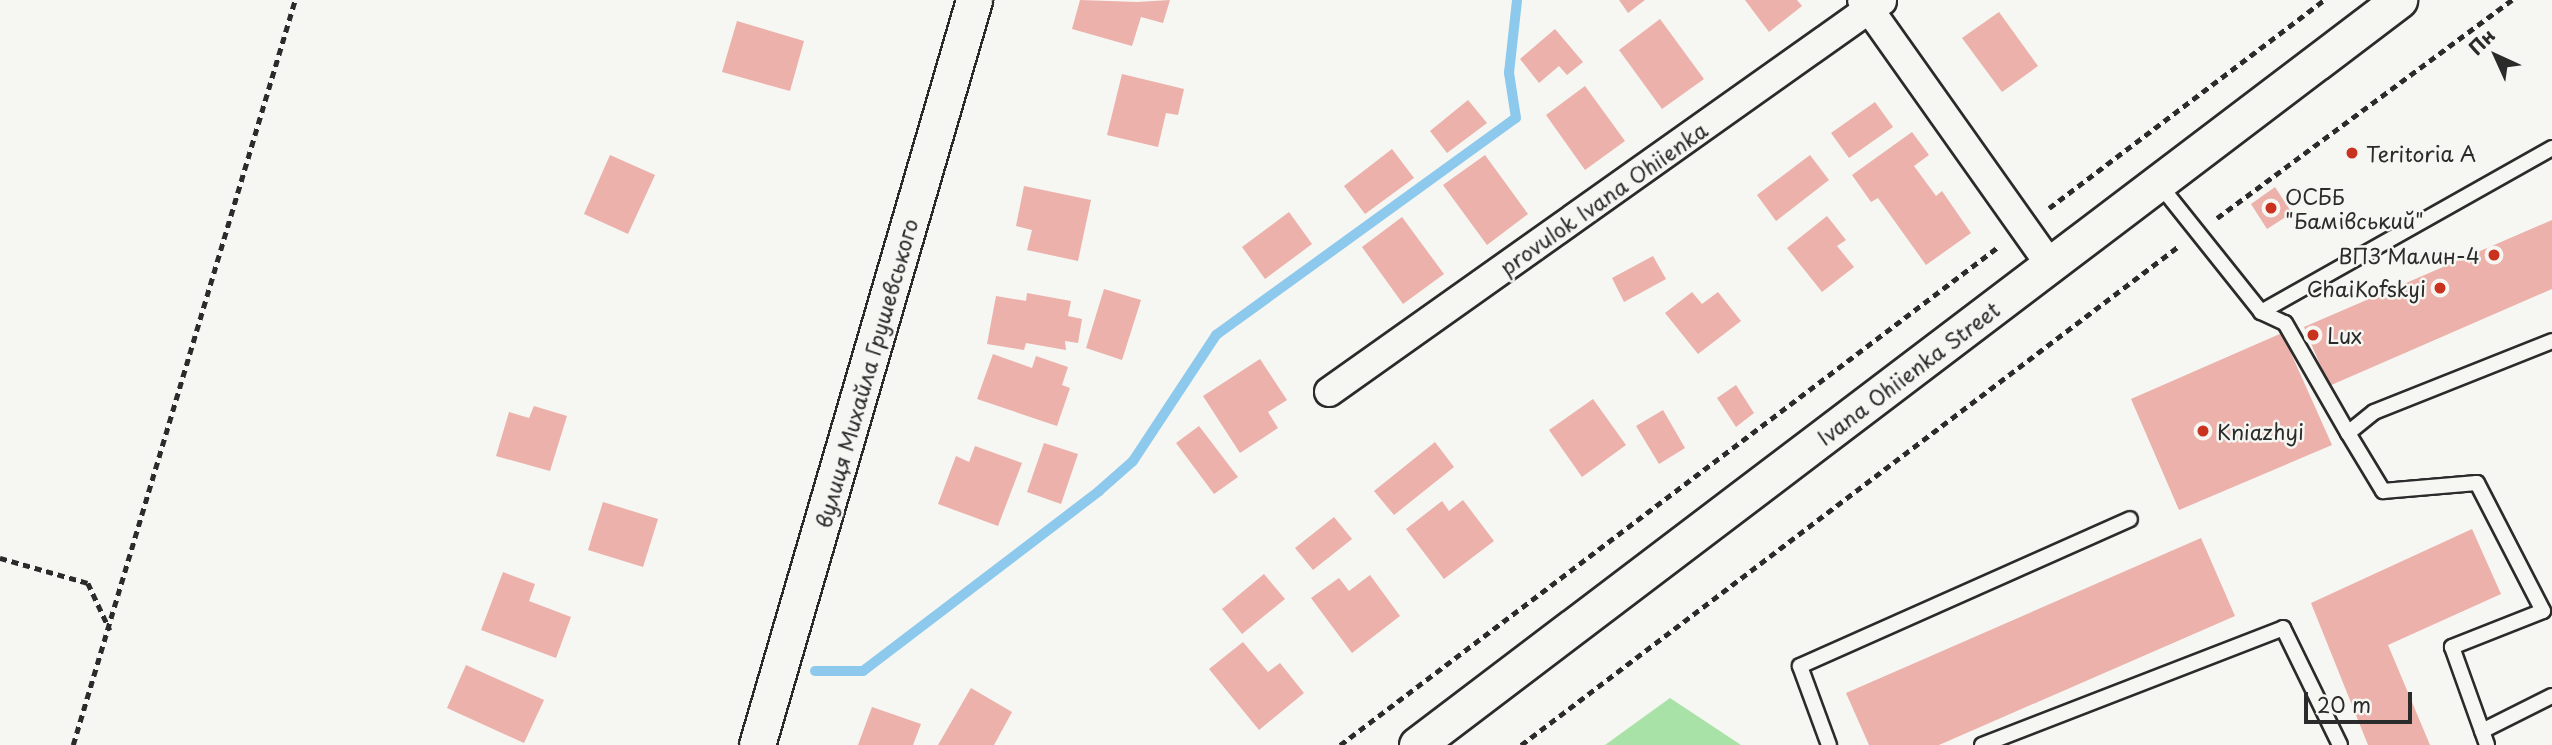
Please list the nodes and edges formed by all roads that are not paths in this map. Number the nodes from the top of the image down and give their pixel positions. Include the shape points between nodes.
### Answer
1 (974, 0) edge
2 (2399, 0) edge
3 (1872, 3) edge
4 (2552, 148) edge
5 (2158, 183) junction
6 (2050, 265) junction
7 (2261, 312) junction
8 (2552, 341) edge
9 (1329, 392) dead end
10 (2348, 433) junction
11 (2130, 519) dead end
12 (2552, 696) edge
13 (2484, 738) edge
14 (757, 745) edge
15 (1417, 745) edge
16 (1829, 745) edge
17 (1982, 745) edge
18 (2340, 745) edge

1 - 14 street, вулиця Михайла Грушевського
2 - 5 street, Ivana Ohiienka Street
3 - 6 street
3 - 9 street, provulok Ivana Ohiienka
4 - 7 lane
5 - 6 street, Ivana Ohiienka Street
5 - 7 lane
6 - 15 street, Ivana Ohiienka Street
7 - 10 lane via 2285,323
8 - 10 lane via 2374,412
10 - 13 lane via 2383,491 2477,483 2543,611 2452,647
11 - 16 lane via 1800,666
12 - 13 lane
17 - 18 lane via 2283,628

